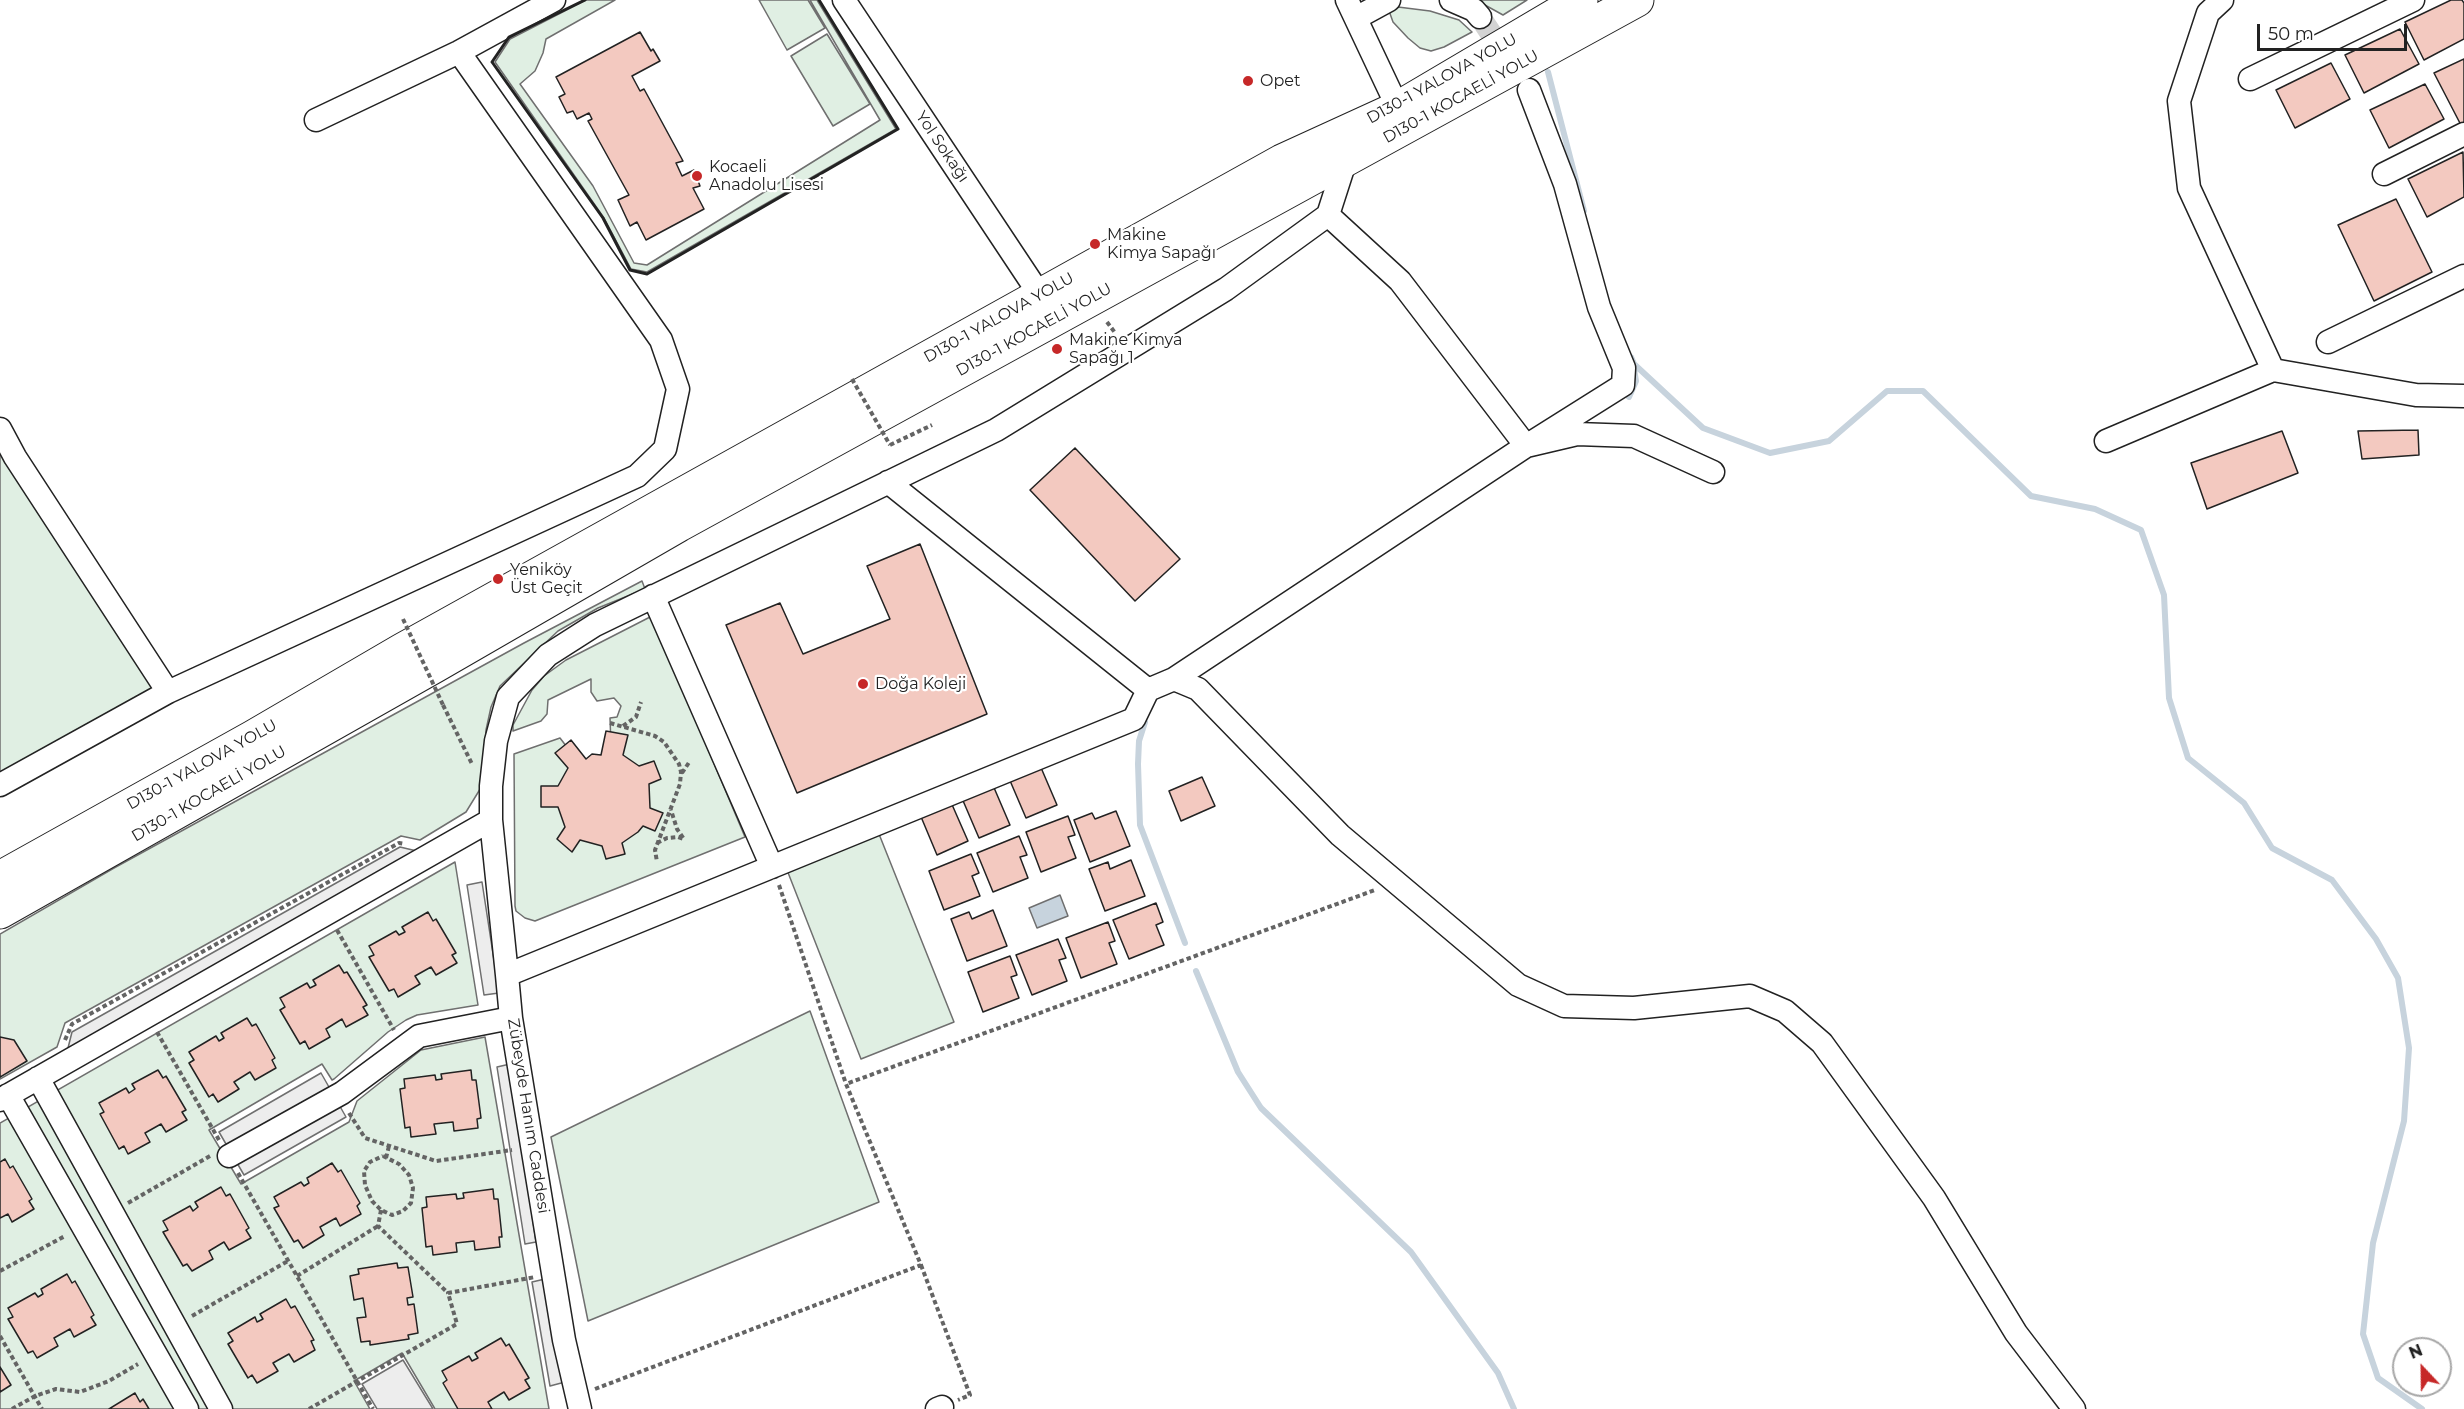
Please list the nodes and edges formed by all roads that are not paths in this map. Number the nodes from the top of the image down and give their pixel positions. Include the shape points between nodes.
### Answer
1 (554, 0) edge
2 (844, 0) edge
3 (1389, 0) edge
4 (1451, 0) edge
5 (1581, 0) edge
6 (1637, 0) edge
7 (2222, 0) edge
8 (2414, 0) edge
9 (1352, 9) edge
10 (1480, 17) tunnel mouth
11 (459, 52) junction
12 (2250, 79) dead end
13 (1529, 90) dead end
14 (1398, 108) junction
15 (316, 120) dead end
16 (2464, 134) edge
17 (1346, 159) junction
18 (2385, 174) dead end
19 (1328, 215) junction
20 (2464, 276) edge
21 (1040, 295) junction
22 (2328, 342) dead end
23 (2273, 370) junction
24 (2464, 396) edge
25 (0, 429) edge
26 (2106, 441) dead end
27 (1526, 446) junction
28 (1713, 472) dead end
29 (888, 482) junction
30 (653, 596) junction
31 (415, 650) junction
32 (1174, 680) junction
33 (1148, 690) junction
34 (168, 692) junction
35 (0, 785) edge
36 (491, 820) junction
37 (772, 867) junction
38 (0, 878) edge
39 (0, 912) edge
40 (507, 975) junction
41 (511, 1018) junction
42 (38, 1078) junction
43 (4, 1098) edge
44 (226, 1152) road end
45 (579, 1402) edge
46 (187, 1409) edge
47 (221, 1409) edge
48 (2074, 1409) edge

1 - 11 street
2 - 21 street, Yol Sokağı
3 - 9 street
4 - 10 street
5 - 14 highway, D130-1 YALOVA YOLU
6 - 17 highway, D130-1 KOCAELİ YOLU
7 - 23 street via 2208,12 2179,101 2189,188
8 - 12 street
9 - 14 street
11 - 15 street
11 - 34 street via 661,339 678,389 664,449 637,476
13 - 27 street via 1565,184 1599,307 1624,368 1623,385
14 - 21 highway, D130-1 YALOVA YOLU via 1282,161
16 - 18 street
17 - 19 street
17 - 31 highway, D130-1 KOCAELİ YOLU via 678,525
19 - 27 street via 1400,281
19 - 29 street, Zübeyde Hanım Caddesi via 1226,289 1100,367 996,430
20 - 22 street
21 - 31 highway, D130-1 YALOVA YOLU
23 - 24 street via 2416,394
23 - 26 street
25 - 34 street
27 - 28 street via 1577,434 1634,436
27 - 32 street
29 - 30 street, Zübeyde Hanım Caddesi
29 - 33 street
30 - 36 street, Zübeyde Hanım Caddesi via 595,625 548,655 508,697 496,741
30 - 37 street
31 - 38 highway, D130-1 YALOVA YOLU
31 - 39 highway, D130-1 KOCAELİ YOLU
32 - 33 street
32 - 48 street via 1198,689 1340,835 1518,985 1564,1006 1634,1008 1750,996 1785,1011 1821,1043 1850,1082 1934,1198 2016,1333
33 - 37 street via 1134,719
34 - 35 street
36 - 40 street, Zübeyde Hanım Caddesi
36 - 42 street
37 - 40 street
40 - 41 street, Zübeyde Hanım Caddesi
41 - 44 street via 419,1036 339,1095
41 - 45 street, Zübeyde Hanım Caddesi via 564,1340
42 - 43 street
42 - 47 street
43 - 46 street via 83,1226

